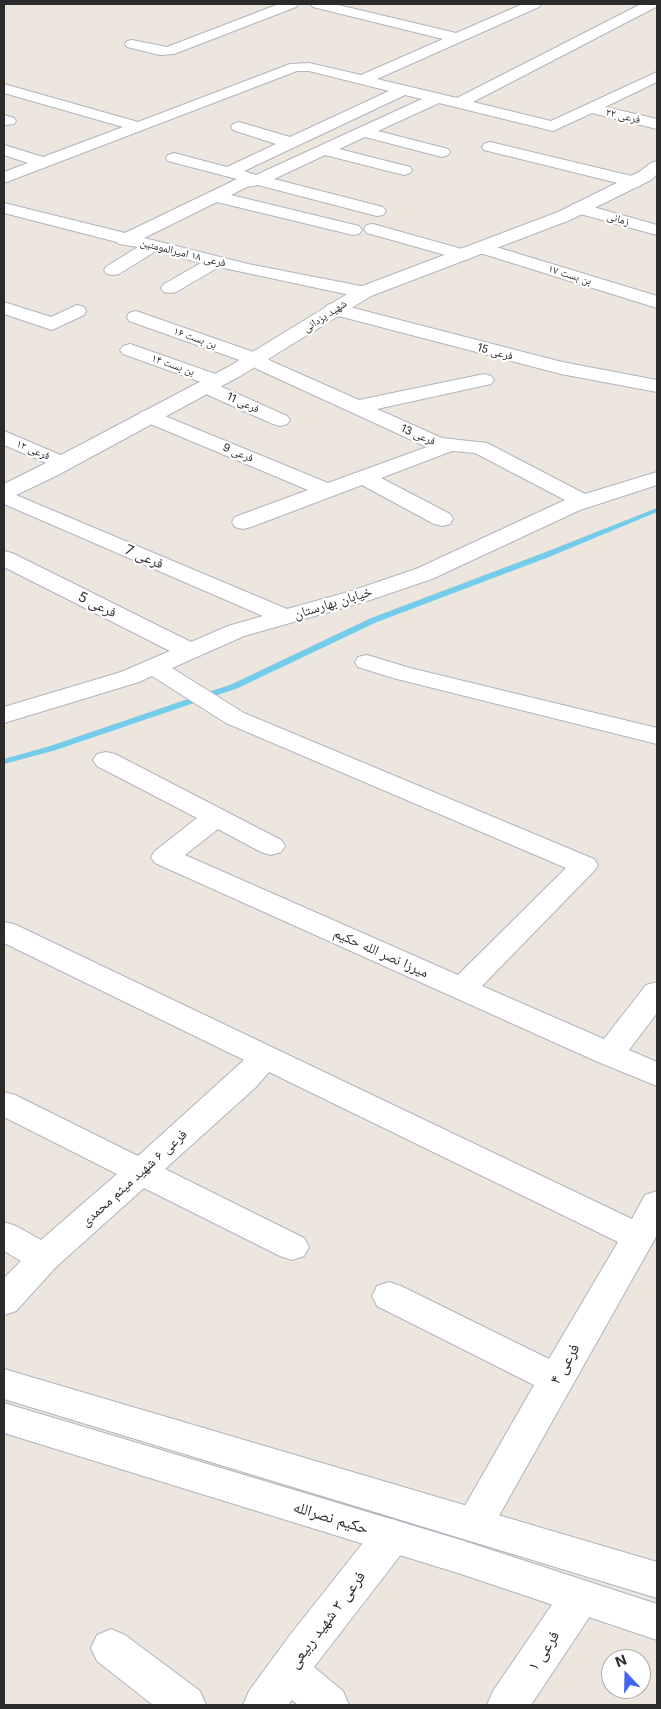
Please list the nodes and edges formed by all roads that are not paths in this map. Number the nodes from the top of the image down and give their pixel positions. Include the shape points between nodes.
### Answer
1 (291, 4) edge
2 (318, 4) edge
3 (534, 4) edge
4 (651, 4) edge
5 (458, 38) junction
6 (132, 44) dead end
7 (657, 76) edge
8 (363, 80) junction
9 (4, 88) edge
10 (403, 90) junction
11 (437, 98) junction
12 (460, 103) junction
13 (589, 108) junction
14 (657, 124) edge
15 (136, 126) junction
16 (239, 128) dead end
17 (364, 132) junction
18 (291, 143) junction
19 (490, 147) dead end
20 (4, 150) edge
21 (323, 150) junction
22 (442, 152) dead end
23 (174, 158) dead end
24 (44, 163) junction
25 (657, 166) edge
26 (404, 170) dead end
27 (229, 172) junction
28 (4, 178) edge
29 (258, 180) junction
30 (634, 182) junction
31 (214, 196) junction
32 (4, 208) edge
33 (579, 208) junction
34 (377, 210) dead end
35 (373, 229) dead end
36 (354, 230) dead end
37 (657, 230) edge
38 (125, 240) junction
39 (152, 246) junction
40 (483, 248) junction
41 (463, 255) junction
42 (216, 261) junction
43 (113, 270) dead end
44 (170, 288) dead end
45 (364, 292) junction
46 (657, 302) edge
47 (4, 308) edge
48 (334, 309) junction
49 (77, 311) dead end
50 (136, 317) dead end
51 (130, 350) dead end
52 (255, 359) junction
53 (484, 380) dead end
54 (211, 384) junction
55 (657, 386) edge
56 (356, 407) junction
57 (148, 416) junction
58 (280, 420) dead end
59 (4, 437) edge
60 (450, 445) junction
61 (63, 463) junction
62 (363, 477) junction
63 (657, 478) edge
64 (328, 490) junction
65 (4, 492) edge
66 (4, 496) edge
67 (583, 501) junction
68 (442, 519) dead end
69 (243, 522) dead end
70 (4, 558) edge
71 (284, 618) junction
72 (190, 651) junction
73 (367, 662) dead end
74 (163, 672) junction
75 (6, 713) edge
76 (657, 736) edge
77 (106, 760) dead end
78 (216, 817) junction
79 (271, 846) dead end
80 (4, 931) edge
81 (462, 989) junction
82 (657, 992) edge
83 (609, 1054) junction
84 (265, 1057) junction
85 (657, 1075) edge
86 (4, 1103) edge
87 (141, 1172) junction
88 (657, 1204) edge
89 (4, 1235) edge
90 (639, 1237) junction
91 (292, 1247) dead end
92 (44, 1258) junction
93 (389, 1296) dead end
94 (4, 1300) edge
95 (556, 1379) junction
96 (4, 1384) edge
97 (4, 1418) edge
98 (473, 1524) junction
99 (392, 1536) junction
100 (657, 1580) edge
101 (580, 1597) junction
102 (657, 1622) edge
103 (111, 1648) dead end
104 (288, 1671) junction
105 (185, 1705) edge
106 (264, 1705) edge
107 (328, 1705) edge
108 (508, 1705) edge

1 - 6 street via 169,51 160,52
2 - 5 street
3 - 5 street
4 - 12 street
5 - 8 street
7 - 13 street
8 - 10 street
8 - 15 street via 309,67 290,68
9 - 15 street
10 - 11 street
10 - 18 street
11 - 12 street
11 - 17 street
12 - 13 street via 553,126
13 - 14 street, فرعی ۲۲
15 - 24 street
16 - 18 street
17 - 21 street
17 - 22 street
18 - 27 street
19 - 30 street
20 - 24 street
21 - 26 street
21 - 29 street
23 - 27 street
24 - 28 street
25 - 30 street, شهید یزدانی
27 - 29 street
29 - 31 street via 242,183
29 - 34 street
30 - 33 street, شهید یزدانی
31 - 36 street
31 - 38 street
32 - 38 street, فرعی ۱۸ امیرالمومنین
33 - 37 street, زمانی
33 - 40 street, شهید یزدانی
35 - 41 street
38 - 39 street, فرعی ۱۸ امیرالمومنین
39 - 42 street, فرعی ۱۸ امیرالمومنین
39 - 43 street
40 - 41 street, شهید یزدانی
40 - 46 street, بن بست ۱۷
41 - 45 street, شهید یزدانی
42 - 44 street
42 - 45 street, فرعی ۱۸ امیرالمومنین
45 - 48 street, شهید یزدانی
47 - 49 street via 52,324
48 - 52 street, شهید یزدانی
48 - 55 street, فرعی 15 via 561,368
50 - 52 street, بن بست ۱۶
51 - 54 street, بن بست ۱۴
52 - 54 street, شهید یزدانی
52 - 56 street, فرعی 13
53 - 56 street
54 - 57 street, شهید یزدانی
54 - 58 street, فرعی 11
56 - 60 street, فرعی 13 via 438,444
57 - 61 street, شهید یزدانی
57 - 64 street, فرعی 9
59 - 61 street, فرعی ۱۲
60 - 62 street
60 - 67 street, فرعی 13 via 480,448
61 - 65 street, شهید یزدانی
62 - 64 street
62 - 68 street
63 - 67 street, خیابان بهارستان
64 - 69 street
66 - 71 street, فرعی 7
67 - 71 street, خیابان بهارستان via 424,574
70 - 72 street, فرعی 5
71 - 72 street, خیابان بهارستان via 236,631
72 - 74 street, خیابان بهارستان
73 - 76 street
74 - 75 street, خیابان بهارستان via 130,677
74 - 81 street via 226,712 285,740 584,865
77 - 78 street
78 - 79 street
78 - 81 street, میرزا نصر الله حکیم via 164,857
80 - 84 street
81 - 83 street, میرزا نصر الله حکیم
82 - 83 street
83 - 85 street, میرزا نصر الله حکیم
84 - 87 street, فرعی ۶ شهید میثم محمدی via 245,1079
84 - 90 street
86 - 87 street
87 - 91 street
87 - 92 street, فرعی ۶ شهید میثم محمدی
88 - 90 street, فرعی ۴
89 - 92 street
90 - 95 street, فرعی ۴
92 - 94 street, فرعی ۶ شهید میثم محمدی
93 - 95 street
95 - 98 street, فرعی ۴
96 - 98 street
97 - 99 street, حکیم نصرالله
98 - 100 street
99 - 101 street, حکیم نصرالله
99 - 104 street, فرعی ۳ شهید ربیعی
101 - 102 street, حکیم نصرالله
101 - 108 street, فرعی ۱
103 - 105 street
104 - 106 street, فرعی ۳ شهید ربیعی
104 - 107 street

